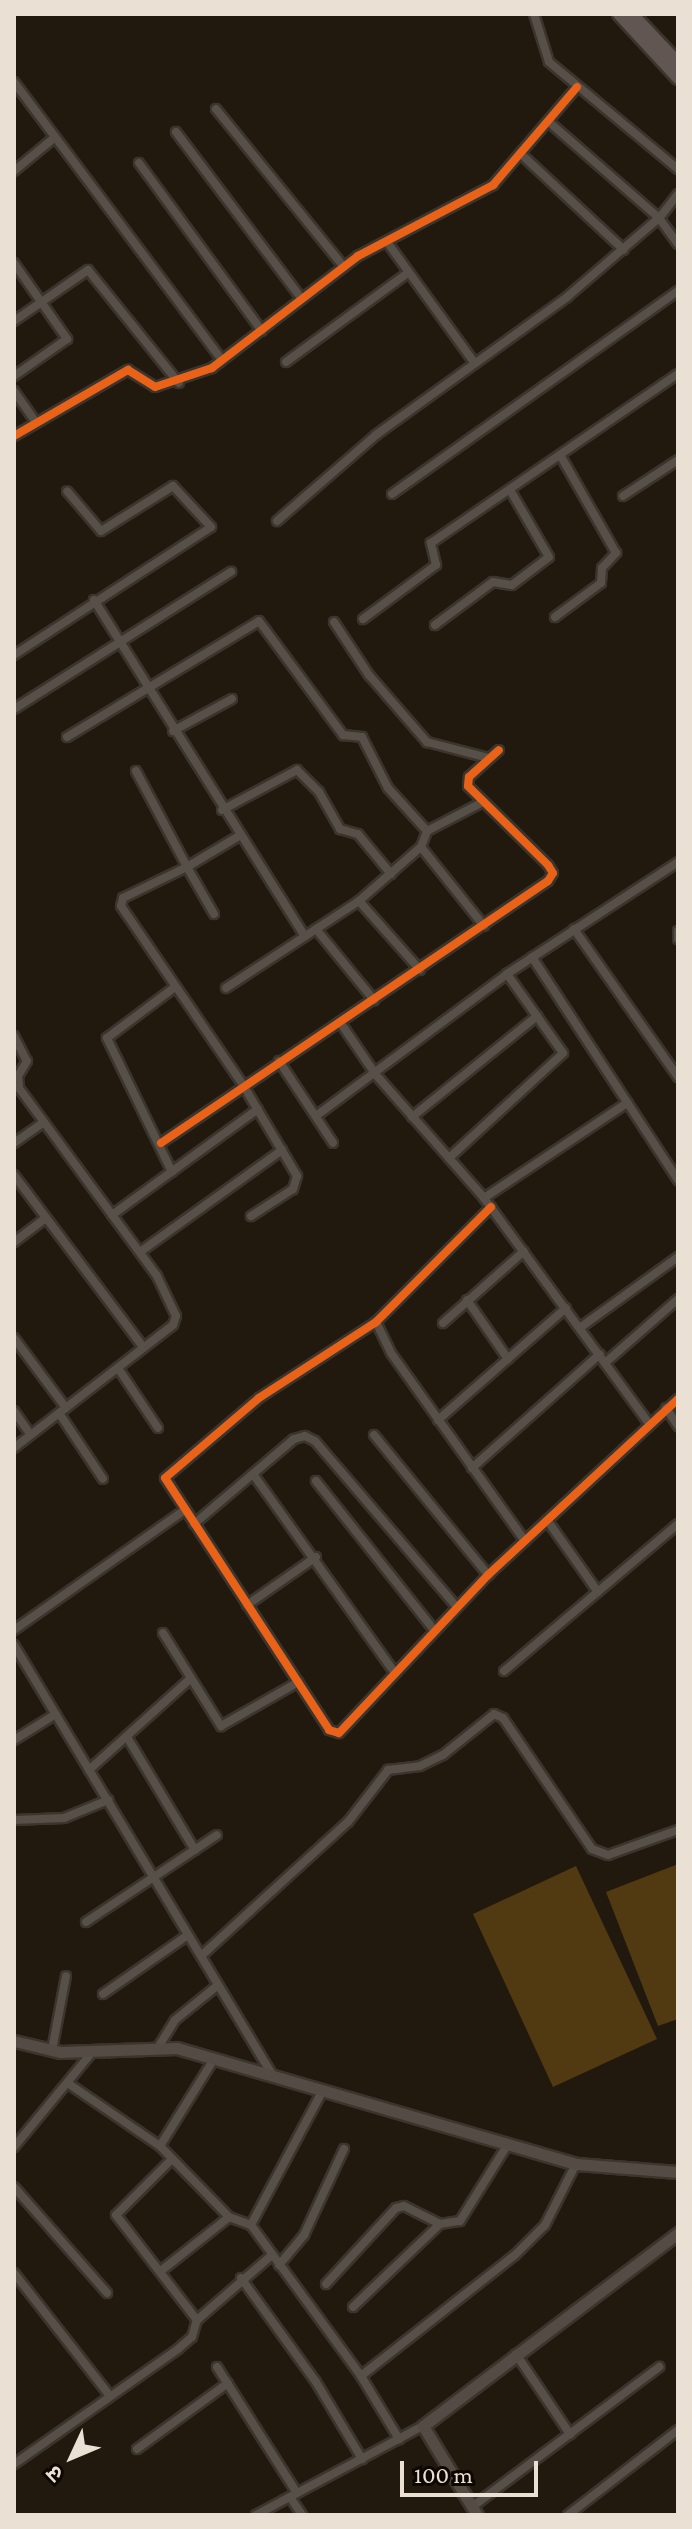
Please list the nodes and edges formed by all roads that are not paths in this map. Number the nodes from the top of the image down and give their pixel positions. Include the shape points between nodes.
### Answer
1 (534, 14) edge
2 (619, 14) edge
3 (632, 14) edge
4 (678, 63) edge
5 (678, 78) edge
6 (14, 82) edge
7 (577, 87) junction
8 (216, 109) dead end
9 (549, 122) junction
10 (176, 132) dead end
11 (54, 138) junction
12 (522, 155) junction
13 (139, 163) dead end
14 (16, 165) edge
15 (678, 169) edge
16 (678, 194) edge
17 (659, 218) junction
18 (387, 242) junction
19 (678, 244) edge
20 (624, 250) junction
21 (14, 263) edge
22 (343, 266) junction
23 (409, 272) junction
24 (678, 291) edge
25 (302, 299) junction
26 (45, 301) junction
27 (14, 321) edge
28 (262, 331) junction
29 (222, 360) junction
30 (286, 362) dead end
31 (474, 362) junction
32 (678, 374) edge
33 (14, 376) edge
34 (179, 383) junction
35 (14, 391) edge
36 (35, 421) junction
37 (14, 436) edge
38 (560, 455) junction
39 (678, 460) edge
40 (510, 490) junction
41 (67, 491) dead end
42 (392, 494) dead end
43 (623, 496) dead end
44 (277, 521) dead end
45 (231, 572) dead end
46 (94, 600) junction
47 (555, 617) dead end
48 (363, 619) dead end
49 (334, 622) dead end
50 (435, 625) dead end
51 (120, 644) junction
52 (15, 654) edge
53 (146, 687) junction
54 (232, 699) dead end
55 (14, 709) edge
56 (173, 731) junction
57 (67, 737) dead end
58 (499, 750) dead end
59 (489, 758) junction
60 (136, 771) dead end
61 (483, 802) junction
62 (222, 810) junction
63 (427, 831) junction
64 (239, 836) junction
65 (421, 847) junction
66 (678, 862) edge
67 (187, 867) junction
68 (391, 874) junction
69 (359, 901) junction
70 (214, 914) dead end
71 (484, 926) junction
72 (316, 929) junction
73 (574, 929) junction
74 (678, 931) edge
75 (305, 936) junction
76 (678, 939) edge
77 (532, 957) junction
78 (420, 970) junction
79 (507, 974) junction
80 (175, 987) junction
81 (226, 988) dead end
82 (374, 1000) junction
83 (537, 1016) junction
84 (340, 1022) junction
85 (14, 1036) edge
86 (279, 1061) junction
87 (376, 1075) junction
88 (678, 1077) edge
89 (243, 1085) junction
90 (627, 1103) junction
91 (258, 1109) junction
92 (316, 1116) junction
93 (412, 1117) junction
94 (43, 1123) junction
95 (14, 1143) edge
96 (161, 1143) junction
97 (333, 1143) dead end
98 (282, 1150) junction
99 (449, 1158) junction
100 (172, 1172) junction
101 (14, 1175) edge
102 (678, 1180) edge
103 (484, 1198) junction
104 (491, 1207) junction
105 (112, 1215) junction
106 (251, 1216) dead end
107 (45, 1219) junction
108 (14, 1242) edge
109 (524, 1251) junction
110 (140, 1252) junction
111 (678, 1257) edge
112 (678, 1299) edge
113 (467, 1300) junction
114 (566, 1308) junction
115 (376, 1322) junction
116 (443, 1323) dead end
117 (581, 1327) junction
118 (14, 1338) edge
119 (144, 1348) junction
120 (602, 1358) junction
121 (508, 1359) junction
122 (118, 1368) junction
123 (678, 1399) edge
124 (666, 1408) junction
125 (63, 1410) junction
126 (14, 1411) edge
127 (438, 1420) junction
128 (648, 1422) junction
129 (678, 1426) edge
130 (158, 1428) dead end
131 (31, 1435) junction
132 (374, 1435) dead end
133 (14, 1448) edge
134 (472, 1468) junction
135 (253, 1474) junction
136 (103, 1479) dead end
137 (316, 1481) dead end
138 (185, 1510) junction
139 (547, 1520) junction
140 (194, 1524) junction
141 (678, 1524) edge
142 (525, 1541) junction
143 (316, 1557) junction
144 (488, 1575) junction
145 (598, 1592) junction
146 (247, 1605) junction
147 (457, 1607) junction
148 (14, 1630) edge
149 (434, 1630) junction
150 (163, 1633) dead end
151 (15, 1649) edge
152 (504, 1671) dead end
153 (394, 1672) junction
154 (191, 1678) junction
155 (298, 1682) junction
156 (56, 1714) junction
157 (127, 1737) junction
158 (14, 1740) edge
159 (89, 1770) junction
160 (108, 1800) junction
161 (14, 1820) edge
162 (678, 1830) edge
163 (217, 1835) dead end
164 (195, 1850) junction
165 (155, 1878) junction
166 (86, 1922) dead end
167 (188, 1935) junction
168 (201, 1956) junction
169 (66, 1976) dead end
170 (218, 1985) junction
171 (103, 1994) dead end
172 (14, 2041) edge
173 (157, 2049) junction
174 (52, 2050) junction
175 (93, 2051) junction
176 (214, 2059) junction
177 (273, 2076) junction
178 (69, 2084) junction
179 (323, 2090) junction
180 (508, 2144) junction
181 (160, 2146) junction
182 (14, 2147) edge
183 (344, 2149) dead end
184 (170, 2161) junction
185 (576, 2164) junction
186 (678, 2172) edge
187 (14, 2187) edge
188 (229, 2217) junction
189 (440, 2224) junction
190 (251, 2225) junction
191 (678, 2233) edge
192 (272, 2255) junction
193 (279, 2265) junction
194 (162, 2270) junction
195 (14, 2273) edge
196 (241, 2278) junction
197 (326, 2284) dead end
198 (107, 2293) dead end
199 (353, 2307) dead end
200 (197, 2320) junction
201 (516, 2354) junction
202 (217, 2367) dead end
203 (659, 2367) dead end
204 (361, 2376) junction
205 (228, 2383) junction
206 (110, 2396) junction
207 (423, 2426) junction
208 (678, 2430) edge
209 (570, 2434) junction
210 (399, 2439) junction
211 (137, 2449) dead end
212 (362, 2459) junction
213 (14, 2464) edge
214 (294, 2495) junction
215 (474, 2511) edge
216 (256, 2515) edge
217 (302, 2515) edge
218 (568, 2515) edge

1 - 7 street via 544,57
2 - 5 main road
3 - 4 main road
6 - 11 street
7 - 9 street
7 - 15 street
8 - 22 street
9 - 12 street
9 - 17 street
10 - 25 street
11 - 14 street
11 - 29 street
12 - 18 street via 479,194
12 - 20 street
13 - 28 street
16 - 17 street
17 - 19 street
17 - 20 street
18 - 22 street
18 - 23 street
20 - 31 street
21 - 26 street
22 - 25 street
23 - 30 street
23 - 31 street
24 - 42 street
25 - 28 street
26 - 27 street
26 - 33 street via 67,341
26 - 34 street via 88,270
28 - 29 street
29 - 34 street
31 - 44 street via 376,435
32 - 38 street
34 - 36 street via 155,387 128,370
35 - 36 street
36 - 37 street
38 - 40 street
38 - 47 street via 616,553 602,568 601,583
39 - 43 street
40 - 48 street via 431,543 436,565
40 - 50 street via 549,557 512,585 493,582
41 - 46 street via 101,531 173,486 210,523 209,531
45 - 51 street
46 - 51 street
46 - 52 street
49 - 59 street via 369,675 427,742
51 - 53 street
51 - 55 street
53 - 56 street
53 - 57 street
53 - 63 street via 259,621 343,735 361,735 388,788
54 - 56 street
56 - 62 street
58 - 59 street
59 - 61 street via 467,781
60 - 67 street
61 - 63 street
61 - 71 street via 553,873
62 - 64 street
62 - 68 street via 297,770 319,792 340,829 358,834
63 - 65 street
64 - 67 street
64 - 75 street
65 - 68 street
65 - 71 street
66 - 73 street
67 - 70 street
67 - 80 street via 121,902
68 - 69 street
69 - 72 street
69 - 78 street
71 - 78 street
72 - 75 street
72 - 82 street
73 - 77 street
73 - 88 street
74 - 76 street
75 - 81 street
77 - 79 street
77 - 90 street
78 - 82 street
79 - 83 street
79 - 87 street
80 - 89 street
80 - 96 street via 107,1038
82 - 84 street
83 - 93 street
83 - 99 street via 561,1047 561,1058
84 - 86 street
84 - 87 street
85 - 94 street via 27,1061 18,1076 19,1088
86 - 89 street
86 - 92 street
87 - 92 street
87 - 93 street
89 - 91 street
89 - 96 street
90 - 102 street
90 - 103 street
91 - 98 street
91 - 100 street
92 - 97 street
93 - 99 street
94 - 95 street
94 - 105 street
96 - 100 street
98 - 106 street via 297,1184
98 - 110 street
99 - 103 street
100 - 105 street
101 - 107 street
103 - 104 street
104 - 109 street
104 - 115 street
105 - 110 street
107 - 108 street
107 - 119 street
109 - 113 street
109 - 114 street
110 - 119 street via 176,1316 173,1325
111 - 117 street
112 - 120 street
113 - 116 street
113 - 121 street
114 - 117 street
114 - 121 street
115 - 127 street
115 - 138 street via 259,1398 166,1475
117 - 120 street
118 - 125 street
119 - 122 street
120 - 128 street
120 - 134 street
121 - 127 street
122 - 125 street
122 - 130 street
123 - 124 street
124 - 128 street
124 - 129 street
125 - 131 street
125 - 136 street
126 - 131 street
127 - 134 street
128 - 139 street via 647,1432
131 - 133 street
132 - 144 street
134 - 142 street
135 - 140 street
135 - 143 street
135 - 147 street via 294,1439 315,1441
137 - 149 street
138 - 140 street
138 - 148 street
139 - 142 street
139 - 145 street
140 - 146 street
141 - 145 street
142 - 144 street
143 - 146 street
143 - 153 street
144 - 147 street
145 - 152 street
146 - 155 street
147 - 149 street
149 - 153 street
150 - 154 street
151 - 156 street
153 - 155 street via 335,1734
154 - 155 street via 218,1723 227,1727
154 - 157 street
156 - 158 street
156 - 159 street
157 - 159 street
157 - 164 street
159 - 160 street
160 - 161 street via 75,1816
160 - 165 street
162 - 168 street via 608,1855 592,1849 503,1718 494,1714 443,1755 420,1766 388,1770 348,1822
163 - 164 street
164 - 165 street
165 - 166 street
165 - 167 street
167 - 168 street
167 - 171 street
168 - 170 street
169 - 174 street
170 - 173 street via 175,2020
170 - 177 street
172 - 174 main road
173 - 175 main road
173 - 176 main road via 177,2048
174 - 175 main road
175 - 178 street
176 - 177 main road
176 - 181 street
177 - 179 main road
178 - 181 street
178 - 182 street
179 - 180 main road
179 - 190 street
180 - 185 main road
180 - 189 street via 460,2221
181 - 184 street
183 - 193 street via 304,2235
184 - 188 street
184 - 194 street via 115,2211
185 - 186 main road
185 - 204 street via 557,2207 515,2255
187 - 198 street
188 - 190 street
188 - 194 street
189 - 197 street via 404,2206 396,2208
189 - 199 street
190 - 192 street
191 - 201 main road
192 - 193 street
192 - 196 street
193 - 204 street
194 - 200 street
195 - 206 street
196 - 200 street
196 - 212 street via 316,2382
200 - 206 street via 192,2337
201 - 207 main road
201 - 209 street
202 - 205 street
203 - 209 street
204 - 210 street
205 - 211 street
205 - 214 street
206 - 213 street
207 - 210 street
207 - 215 main road
208 - 218 street
209 - 215 street
210 - 212 street
212 - 214 street
214 - 216 street
214 - 217 street

